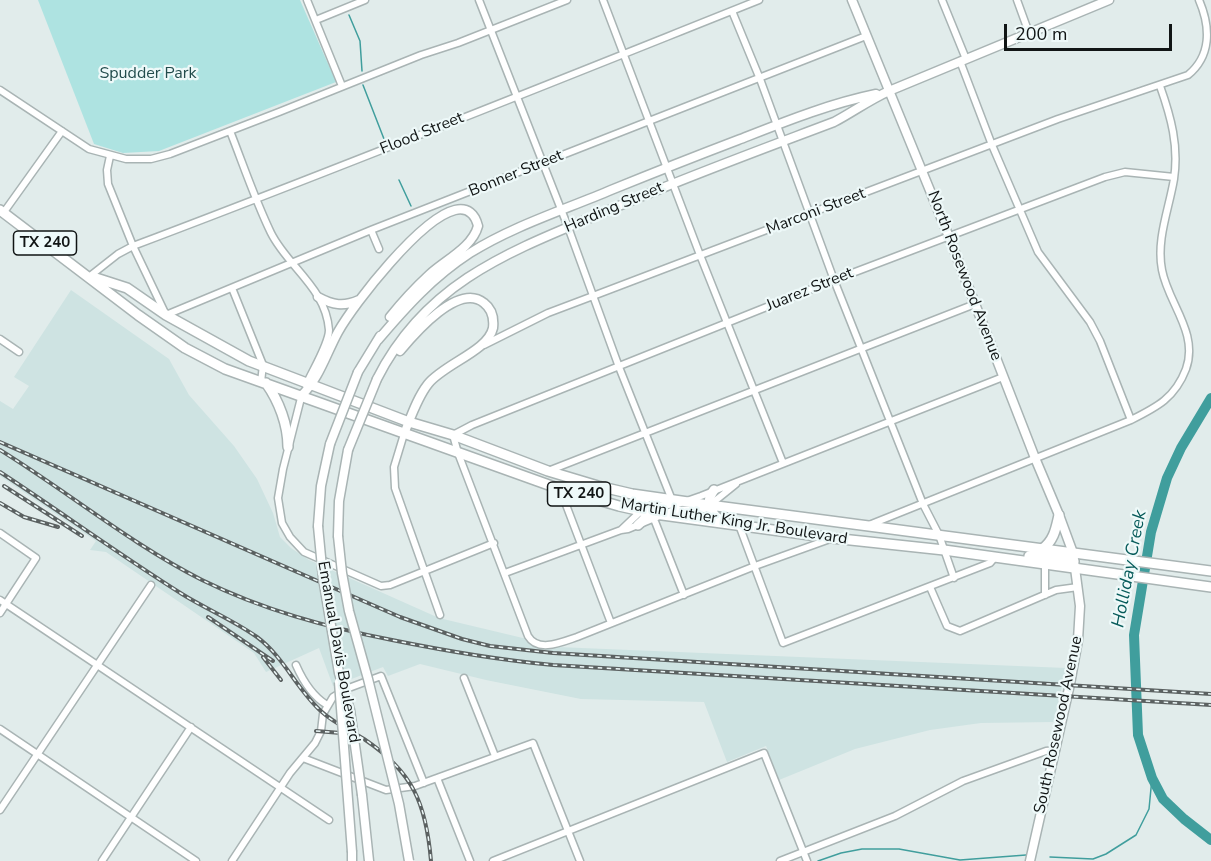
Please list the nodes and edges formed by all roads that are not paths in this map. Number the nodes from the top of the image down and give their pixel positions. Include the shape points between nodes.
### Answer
1 (307, 0) edge
2 (365, 0) edge
3 (478, 0) edge
4 (567, 0) edge
5 (603, 0) edge
6 (759, 0) edge
7 (852, 0) edge
8 (942, 0) edge
9 (1017, 0) edge
10 (1109, 0) edge
11 (1199, 0) edge
12 (732, 11) junction
13 (316, 20) junction
14 (490, 30) junction
15 (1029, 33) junction
16 (866, 36) junction
17 (624, 55) junction
18 (963, 60) junction
19 (760, 79) junction
20 (342, 86) junction
21 (1160, 86) junction
22 (0, 90) edge
23 (888, 91) junction
24 (516, 97) junction
25 (650, 122) junction
26 (776, 125) junction
27 (230, 130) junction
28 (62, 131) junction
29 (782, 142) junction
30 (992, 145) junction
31 (110, 156) junction
32 (542, 163) junction
33 (667, 168) junction
34 (922, 170) junction
35 (1174, 177) junction
36 (673, 184) junction
37 (258, 199) junction
38 (1020, 210) junction
39 (561, 211) junction
40 (1, 213) edge
41 (809, 215) junction
42 (568, 228) junction
43 (371, 230) junction
44 (949, 237) junction
45 (133, 246) junction
46 (379, 249) dead end
47 (700, 255) junction
48 (292, 262) junction
49 (90, 276) junction
50 (834, 280) junction
51 (232, 288) junction
52 (593, 296) junction
53 (318, 297) junction
54 (359, 300) junction
55 (975, 304) junction
56 (166, 315) junction
57 (728, 322) junction
58 (0, 339) edge
59 (378, 340) junction
60 (862, 347) junction
61 (476, 350) junction
62 (19, 352) dead end
63 (263, 365) junction
64 (619, 367) junction
65 (1003, 377) junction
66 (377, 379) junction
67 (264, 382) junction
68 (309, 384) junction
69 (755, 390) junction
70 (301, 396) junction
71 (1131, 420) junction
72 (409, 422) junction
73 (891, 423) junction
74 (644, 432) junction
75 (404, 434) junction
76 (453, 435) junction
77 (288, 447) junction
78 (458, 453) junction
79 (1035, 458) junction
80 (783, 463) junction
81 (548, 471) junction
82 (740, 480) junction
83 (560, 489) junction
84 (714, 490) junction
85 (632, 494) junction
86 (672, 500) junction
87 (686, 502) junction
88 (923, 504) junction
89 (709, 505) junction
90 (650, 513) junction
91 (1059, 515) junction
92 (725, 524) junction
93 (638, 525) joint
94 (739, 525) junction
95 (866, 526) junction
96 (621, 530) junction
97 (0, 532) edge
98 (939, 535) junction
99 (832, 538) junction
100 (494, 543) junction
101 (580, 545) junction
102 (1042, 549) junction
103 (944, 550) junction
104 (998, 558) junction
105 (1074, 561) junction
106 (1046, 564) junction
107 (755, 566) junction
108 (424, 571) junction
109 (1211, 571) edge
110 (505, 573) junction
111 (954, 578) junction
112 (151, 585) dead end
113 (1078, 586) junction
114 (930, 587) junction
115 (1211, 587) edge
116 (684, 595) junction
117 (1046, 595) junction
118 (3, 602) edge
119 (0, 612) edge
120 (440, 615) dead end
121 (611, 623) junction
122 (96, 664) junction
123 (296, 665) dead end
124 (339, 673) junction
125 (464, 678) dead end
126 (327, 705) junction
127 (191, 727) junction
128 (0, 729) edge
129 (1056, 750) junction
130 (36, 754) junction
131 (495, 756) junction
132 (303, 758) junction
133 (437, 778) junction
134 (424, 783) junction
135 (281, 788) junction
136 (0, 810) edge
137 (131, 817) junction
138 (329, 820) dead end
139 (567, 831) junction
140 (803, 852) junction
141 (352, 856) edge
142 (102, 861) edge
143 (196, 861) edge
144 (232, 861) edge
145 (369, 861) edge
146 (409, 861) edge
147 (470, 861) edge
148 (493, 861) edge
149 (580, 861) edge
150 (780, 861) edge
151 (807, 861) edge
152 (1030, 861) edge

1 - 13 street
2 - 13 street
3 - 14 street
4 - 14 street
5 - 17 street
6 - 12 street, Flood Street
7 - 16 street, North Rosewood Avenue
8 - 18 street
9 - 15 street
10 - 15 street, Harding Street
11 - 21 street, Marconi Street via 1208,24 1207,54 1193,72
12 - 17 street, Flood Street
12 - 19 street
13 - 20 street
14 - 20 street
14 - 24 street
15 - 18 street, Harding Street
16 - 19 street, Bonner Street
16 - 23 street, North Rosewood Avenue
17 - 24 street, Flood Street
17 - 25 street
18 - 23 street, Harding Street
18 - 30 street
19 - 25 street, Bonner Street
19 - 26 street
20 - 27 street
21 - 30 street, Marconi Street
21 - 35 street via 1173,132
22 - 28 street
23 - 26 street, Harding Street via 826,106
23 - 29 street, Harding Street via 834,122
23 - 34 street, North Rosewood Avenue
24 - 32 street
24 - 37 street, Flood Street
25 - 32 street, Bonner Street
25 - 33 street
26 - 29 street
26 - 33 street, Harding Street
27 - 31 street via 159,157 136,160
27 - 37 street
28 - 31 street via 89,149
28 - 40 street
29 - 36 street, Harding Street
29 - 41 street
30 - 34 street, Marconi Street
30 - 38 street
31 - 45 street via 108,184
32 - 39 street
32 - 43 street, Bonner Street
33 - 36 street
33 - 39 street, Harding Street
34 - 41 street, Marconi Street
34 - 44 street, North Rosewood Avenue
35 - 38 street, Juarez Street via 1125,172
35 - 71 street via 1161,258 1162,271 1189,341 1187,368 1175,392 1159,406
36 - 42 street, Harding Street
36 - 47 street
37 - 45 street, Flood Street
37 - 48 street via 274,238
38 - 44 street, Juarez Street
38 - 71 street via 1038,252 1095,332
39 - 42 street
39 - 59 street, Harding Street via 490,241 452,266 409,303
40 - 49 main road, Martin Luther King Jr. Boulevard / TX 240
41 - 47 street, Marconi Street
41 - 50 street
42 - 52 street
42 - 66 street, Harding Street via 508,253 455,285 405,335
43 - 46 street
43 - 48 street, Bonner Street
44 - 50 street, Juarez Street
44 - 55 street, North Rosewood Avenue
45 - 49 street, Flood Street
45 - 56 street
47 - 52 street, Marconi Street
47 - 57 street
48 - 51 street, Bonner Street
48 - 53 street
49 - 56 main road, Martin Luther King Jr. Boulevard / TX 240 via 127,288
49 - 67 main road, Martin Luther King Jr. Boulevard / TX 240 via 185,348 225,369
50 - 57 street, Juarez Street
50 - 60 street
51 - 56 street, Bonner Street
51 - 63 street
52 - 61 street, Marconi Street via 548,313
52 - 64 street
53 - 54 street via 339,306
53 - 68 street via 328,337
54 - 59 street via 405,247 436,220 463,209 474,214 478,226 473,238 403,300
54 - 68 street
55 - 60 street
55 - 65 street, North Rosewood Avenue
56 - 63 main road, Martin Luther King Jr. Boulevard / TX 240
57 - 64 street, Juarez Street
57 - 69 street
58 - 62 street
59 - 124 street, Emanual Davis Boulevard, bridge via 358,372 330,444 321,486 318,526 323,578
60 - 69 street
60 - 73 street
61 - 66 street via 490,335 492,315 477,299 461,298 423,326
61 - 72 street, Marconi Street via 428,384
63 - 67 street
63 - 68 main road, Martin Luther King Jr. Boulevard / TX 240
64 - 74 street
64 - 76 street, Juarez Street
65 - 73 street
65 - 79 street, North Rosewood Avenue
66 - 146 street, Emanual Davis Boulevard, bridge via 348,450 339,501 338,536 349,611 399,804
67 - 70 main road, Martin Luther King Jr. Boulevard / TX 240
67 - 77 main road via 283,417
68 - 70 street
68 - 72 main road, Martin Luther King Jr. Boulevard / TX 240
69 - 74 street
69 - 80 street
70 - 75 main road, Martin Luther King Jr. Boulevard / TX 240
70 - 77 street
71 - 79 street
72 - 75 street, Marconi Street
72 - 76 main road, Martin Luther King Jr. Boulevard / TX 240
73 - 80 street
73 - 88 street
74 - 81 street
74 - 86 street
75 - 78 main road, Martin Luther King Jr. Boulevard / TX 240
75 - 108 street via 394,467 395,488
76 - 78 street
76 - 81 main road, Martin Luther King Jr. Boulevard / TX 240
77 - 108 street via 278,506 282,523 304,552 386,586
78 - 83 main road, Martin Luther King Jr. Boulevard / TX 240
78 - 100 street
79 - 88 street
79 - 91 street, North Rosewood Avenue
80 - 82 street
81 - 85 main road, Martin Luther King Jr. Boulevard / TX 240
82 - 84 street
82 - 89 street
83 - 90 main road, Martin Luther King Jr. Boulevard / TX 240
83 - 101 street
84 - 87 street
84 - 89 main road
85 - 86 main road, Martin Luther King Jr. Boulevard / TX 240
85 - 90 main road via 644,500
86 - 87 main road, Martin Luther King Jr. Boulevard / TX 240
87 - 89 main road, Martin Luther King Jr. Boulevard / TX 240
87 - 90 street
88 - 95 street
88 - 98 street
89 - 90 street via 700,511
89 - 92 main road
89 - 95 main road, Martin Luther King Jr. Boulevard / TX 240
90 - 92 main road, Martin Luther King Jr. Boulevard / TX 240
90 - 93 main road
90 - 96 street
90 - 116 street
91 - 102 main road via 1049,544
91 - 105 street, North Rosewood Avenue
92 - 94 main road, Martin Luther King Jr. Boulevard / TX 240
93 - 96 street
94 - 99 main road, Martin Luther King Jr. Boulevard / TX 240
94 - 107 street
95 - 98 main road, Martin Luther King Jr. Boulevard / TX 240
96 - 101 street
97 - 118 street via 36,558
98 - 102 main road, Martin Luther King Jr. Boulevard / TX 240
98 - 103 street
99 - 103 main road, Martin Luther King Jr. Boulevard / TX 240
99 - 107 street
100 - 108 street
100 - 110 street
101 - 110 street
101 - 121 street
102 - 105 main road, Martin Luther King Jr. Boulevard / TX 240
103 - 104 main road, Martin Luther King Jr. Boulevard / TX 240
103 - 111 street
104 - 105 main road via 1020,555
104 - 106 main road, Martin Luther King Jr. Boulevard / TX 240
104 - 111 street
105 - 106 main road, Martin Luther King Jr. Boulevard / TX 240
105 - 109 main road, Martin Luther King Jr. Boulevard / TX 240 via 1113,559
105 - 113 street, South Rosewood Avenue
105 - 115 main road, Martin Luther King Jr. Boulevard / TX 240 via 1113,573
106 - 117 street
107 - 114 street via 783,644
107 - 116 street
108 - 120 street
110 - 121 street via 532,642 538,645 558,643
111 - 114 street
112 - 122 street
113 - 117 street
113 - 129 street, South Rosewood Avenue via 1078,640
114 - 117 street via 949,628 965,630
116 - 121 street
118 - 119 street
118 - 122 street
122 - 127 street
122 - 130 street
123 - 126 street via 313,694
124 - 141 street, bridge
124 - 145 street, Emanual Davis Boulevard, bridge via 350,710
125 - 131 street
126 - 132 street via 321,731
126 - 134 street via 346,689 381,676
127 - 135 street
127 - 137 street
128 - 130 street
129 - 140 street via 963,781 896,816
129 - 152 street, South Rosewood Avenue
130 - 136 street
130 - 137 street
131 - 133 street
131 - 139 street via 533,743
132 - 134 street via 381,790
132 - 135 street
133 - 134 street
133 - 147 street
135 - 138 street
135 - 144 street
137 - 142 street
137 - 143 street
139 - 140 street via 764,753
139 - 148 street
139 - 149 street
140 - 150 street
140 - 151 street

